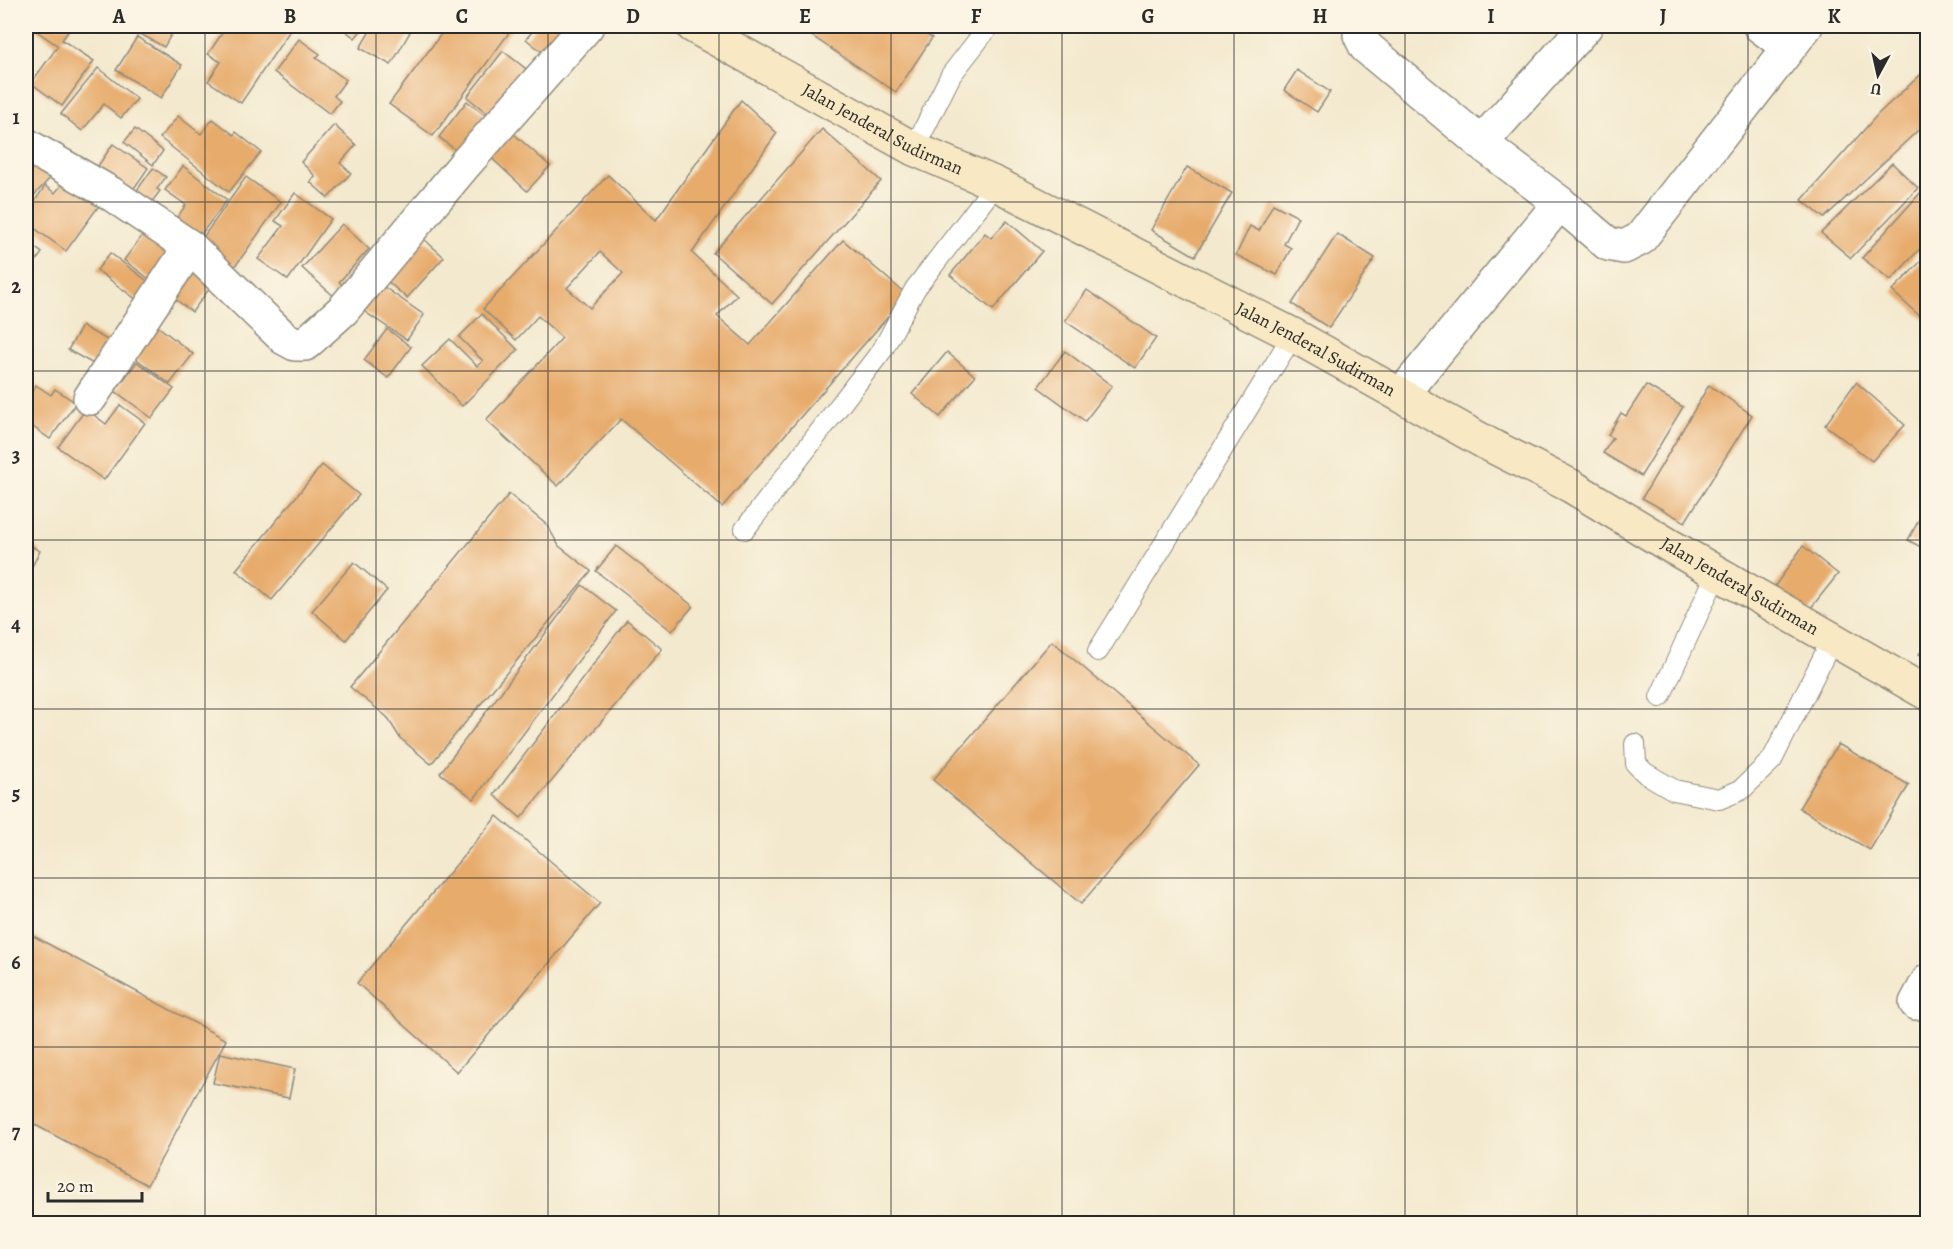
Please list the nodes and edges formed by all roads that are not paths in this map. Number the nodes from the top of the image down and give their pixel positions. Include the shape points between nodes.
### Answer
1 (587, 26) edge
2 (693, 26) edge
3 (989, 26) edge
4 (1361, 26) edge
5 (1586, 26) edge
6 (1760, 26) edge
7 (1797, 36) edge
8 (1481, 143) junction
9 (26, 145) edge
10 (914, 149) junction
11 (996, 184) junction
12 (1560, 203) junction
13 (190, 247) junction
14 (1293, 334) junction
15 (1401, 395) junction
16 (90, 398) dead end
17 (745, 529) dead end
18 (1717, 573) junction
19 (1833, 640) junction
20 (1098, 651) dead end
21 (1928, 694) edge
22 (1660, 697) dead end
23 (1635, 744) dead end

1 - 13 street via 343,310 305,344 284,338
2 - 10 main road, Jalan Jenderal Sudirman
3 - 10 lane via 951,75
4 - 8 street via 1360,35 1366,47
5 - 8 street
6 - 7 street
7 - 12 street via 1640,239 1624,247 1608,244
8 - 12 street
9 - 13 street via 110,193
10 - 11 main road, Jalan Jenderal Sudirman
11 - 14 main road, Jalan Jenderal Sudirman
11 - 17 lane via 915,289 883,349
12 - 15 street
13 - 16 street
14 - 15 main road, Jalan Jenderal Sudirman
14 - 20 lane
15 - 18 main road, Jalan Jenderal Sudirman via 1571,486
18 - 19 main road, Jalan Jenderal Sudirman
18 - 22 lane
19 - 21 main road, Jalan Jenderal Sudirman
19 - 23 lane via 1772,760 1741,790 1719,799 1674,790 1636,764

